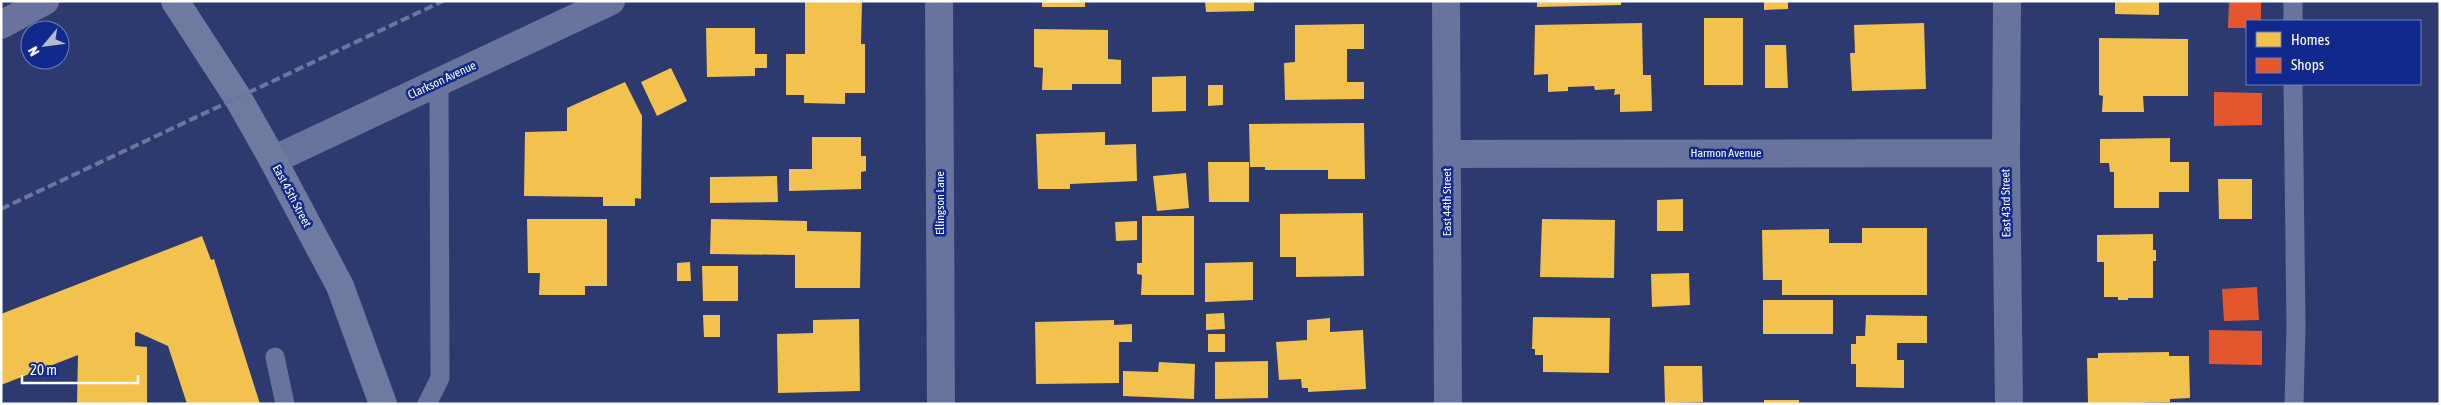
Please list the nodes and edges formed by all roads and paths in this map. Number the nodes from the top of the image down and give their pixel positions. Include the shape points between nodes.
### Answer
1 (45, 1) edge
2 (175, 1) edge
3 (611, 1) edge
4 (939, 1) edge
5 (1446, 1) edge
6 (2007, 1) edge
7 (2293, 1) edge
8 (2293, 20) edge
9 (1, 25) edge
10 (439, 82) junction
11 (2293, 85) edge
12 (2006, 153) junction
13 (1447, 154) junction
14 (273, 160) junction
15 (275, 357) dead end
16 (285, 404) edge
17 (383, 404) edge
18 (427, 404) edge
19 (941, 404) edge
20 (1448, 404) edge
21 (2009, 404) edge
22 (2294, 404) edge

1 - 9 main road
2 - 14 main road, East 45th Street via 238,98
3 - 10 street, Clarkson Avenue
4 - 19 street, Ellingson Lane
5 - 13 street, East 44th Street
6 - 12 street, East 43rd Street
7 - 8 lane
10 - 14 street, Clarkson Avenue
10 - 18 lane via 440,378
11 - 22 lane
12 - 13 street, Harmon Avenue
12 - 21 street, East 43rd Street
13 - 20 street, East 44th Street
14 - 17 main road, East 45th Street via 340,286
15 - 16 lane

